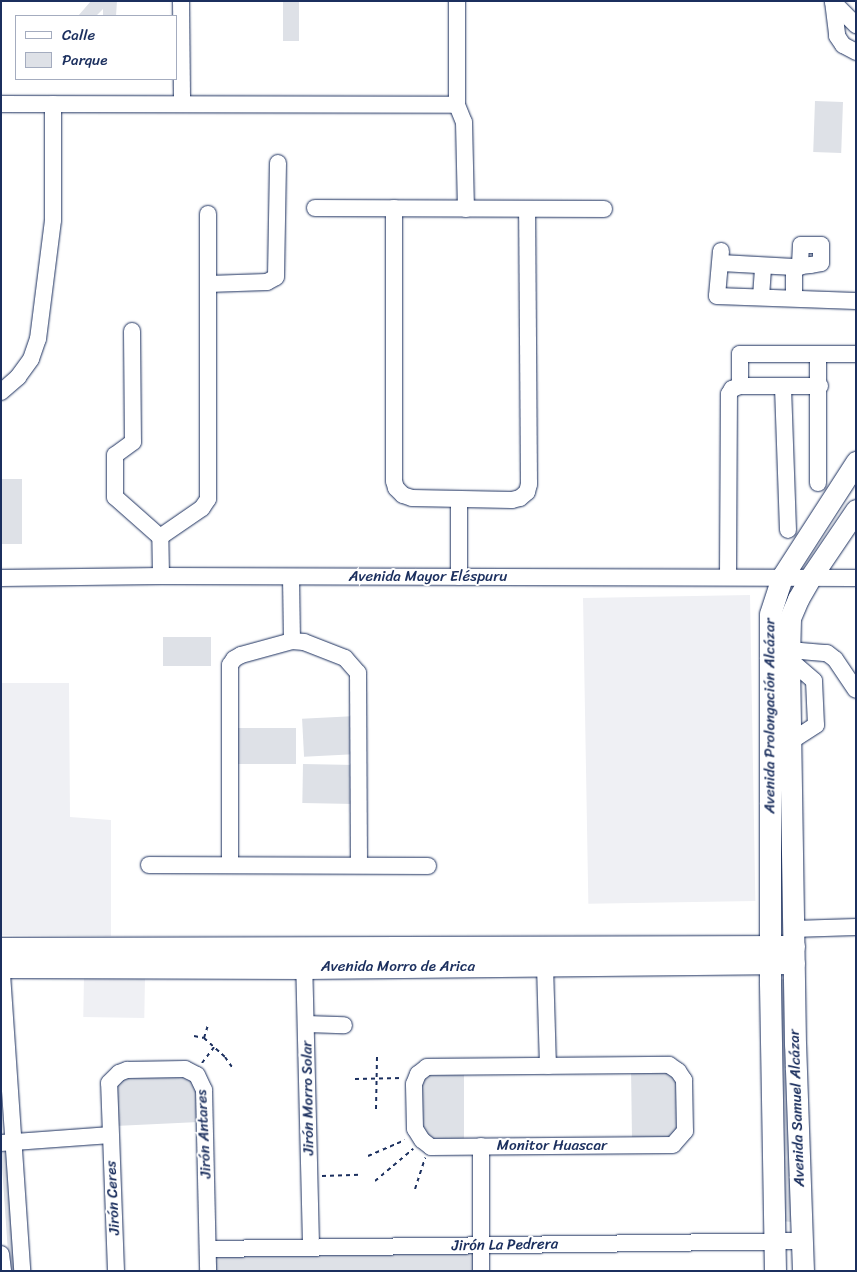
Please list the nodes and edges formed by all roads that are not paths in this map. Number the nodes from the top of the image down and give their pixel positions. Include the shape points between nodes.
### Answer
1 (181, 1) edge
2 (457, 1) edge
3 (833, 2) edge
4 (856, 25) edge
5 (856, 52) edge
6 (1, 104) edge
7 (53, 104) junction
8 (182, 104) junction
9 (457, 105) junction
10 (278, 163) dead end
11 (314, 208) dead end
12 (394, 208) junction
13 (466, 208) junction
14 (527, 209) junction
15 (604, 209) dead end
16 (208, 214) dead end
17 (763, 266) junction
18 (208, 284) junction
19 (761, 297) junction
20 (794, 298) junction
21 (856, 301) edge
22 (132, 331) dead end
23 (818, 354) junction
24 (856, 354) edge
25 (740, 386) junction
26 (820, 386) junction
27 (783, 387) junction
28 (1, 392) edge
29 (856, 462) edge
30 (818, 482) dead end
31 (459, 499) junction
32 (856, 510) edge
33 (788, 530) dead end
34 (160, 537) junction
35 (161, 576) junction
36 (728, 576) junction
37 (460, 577) junction
38 (782, 577) junction
39 (1, 578) edge
40 (291, 578) junction
41 (810, 578) junction
42 (856, 578) edge
43 (292, 640) junction
44 (789, 655) junction
45 (856, 690) edge
46 (790, 746) junction
47 (768, 751) junction
48 (149, 865) dead end
49 (230, 865) junction
50 (359, 865) junction
51 (428, 866) dead end
52 (856, 927) edge
53 (794, 946) junction
54 (771, 955) junction
55 (304, 958) junction
56 (2, 960) edge
57 (545, 966) junction
58 (306, 1024) junction
59 (344, 1024) dead end
60 (548, 1066) junction
61 (110, 1130) junction
62 (7, 1143) edge
63 (481, 1146) junction
64 (802, 1241) junction
65 (774, 1242) junction
66 (480, 1245) junction
67 (311, 1248) junction
68 (208, 1249) junction
69 (1, 1254) edge
70 (2, 1271) edge
71 (22, 1271) edge
72 (116, 1271) edge
73 (208, 1271) edge
74 (481, 1271) edge
75 (775, 1271) edge
76 (803, 1271) edge

1 - 8 street
2 - 9 street
3 - 4 street
3 - 5 street via 837,36
6 - 7 street
7 - 8 street
7 - 28 street via 53,220 38,339 18,377
8 - 9 street
9 - 13 street via 464,122
10 - 18 street via 276,278 267,282
11 - 12 street
12 - 13 street
12 - 31 street via 394,480 402,494 412,498
13 - 14 street
14 - 15 street
14 - 31 street via 529,484 527,492 512,500
16 - 18 street
17 - 19 street
17 - 19 street via 721,257 717,296
17 - 20 street via 797,267
18 - 34 street via 208,499 202,508
19 - 20 street
20 - 21 street
22 - 34 street via 134,442 115,455 115,497
23 - 24 street
23 - 25 street via 740,354
23 - 26 street
25 - 27 street
25 - 36 street via 729,394
26 - 27 street
26 - 30 street
27 - 33 street
29 - 38 main road, Avenida Prolongación Alcázar
31 - 37 street
32 - 41 main road, Avenida Prolongación Alcázar
34 - 35 street
35 - 39 street, Avenida Mayor Eléspuru
35 - 40 street, Avenida Mayor Eléspuru
36 - 37 street, Avenida Mayor Eléspuru
36 - 38 street, Avenida Mayor Eléspuru
37 - 40 street, Avenida Mayor Eléspuru
38 - 41 street, Avenida Mayor Eléspuru
38 - 47 main road, Avenida Prolongación Alcázar via 770,614
40 - 43 street
41 - 42 street, Avenida Mayor Eléspuru
41 - 44 main road, Avenida Prolongación Alcázar via 790,618
43 - 49 street via 242,655 230,665
43 - 50 street via 345,658 358,673
44 - 45 street via 826,653 835,659
44 - 46 main road, Avenida Prolongación Alcázar
46 - 47 main road
46 - 53 main road, Avenida Prolongación Alcázar
47 - 54 main road, Avenida Prolongación Alcázar
48 - 49 street
49 - 50 street
50 - 51 street
52 - 53 street
53 - 54 main road, Avenida Morro de Arica
53 - 64 main road, Avenida Samuel Alcázar
54 - 55 main road, Avenida Morro de Arica
54 - 57 main road, Avenida Morro de Arica
54 - 65 main road, Avenida Samuel Alcázar
55 - 56 main road, Avenida Morro de Arica
55 - 57 main road, Avenida Morro de Arica
55 - 58 street, Jirón Morro Solar
56 - 62 street
57 - 60 street
58 - 59 street
58 - 67 street, Jirón Morro Solar
60 - 63 street, Monitor Huascar via 427,1067 418,1074 414,1084 414,1129 422,1140 431,1147
60 - 63 street, Monitor Huascar via 669,1065 684,1080 686,1131 673,1145
61 - 62 street
61 - 68 street, Jirón Antares via 108,1090 119,1073 126,1070 194,1072 204,1090
61 - 72 street, Jirón Ceres
62 - 71 street
63 - 66 street
64 - 65 street, Jirón La Pedrera
64 - 76 main road, Avenida Samuel Alcázar
65 - 66 street, Jirón La Pedrera
65 - 75 main road, Avenida Samuel Alcázar
66 - 67 street, Jirón La Pedrera
66 - 74 street
67 - 68 street, Jirón La Pedrera
68 - 73 street, Jirón Antares
69 - 70 street

